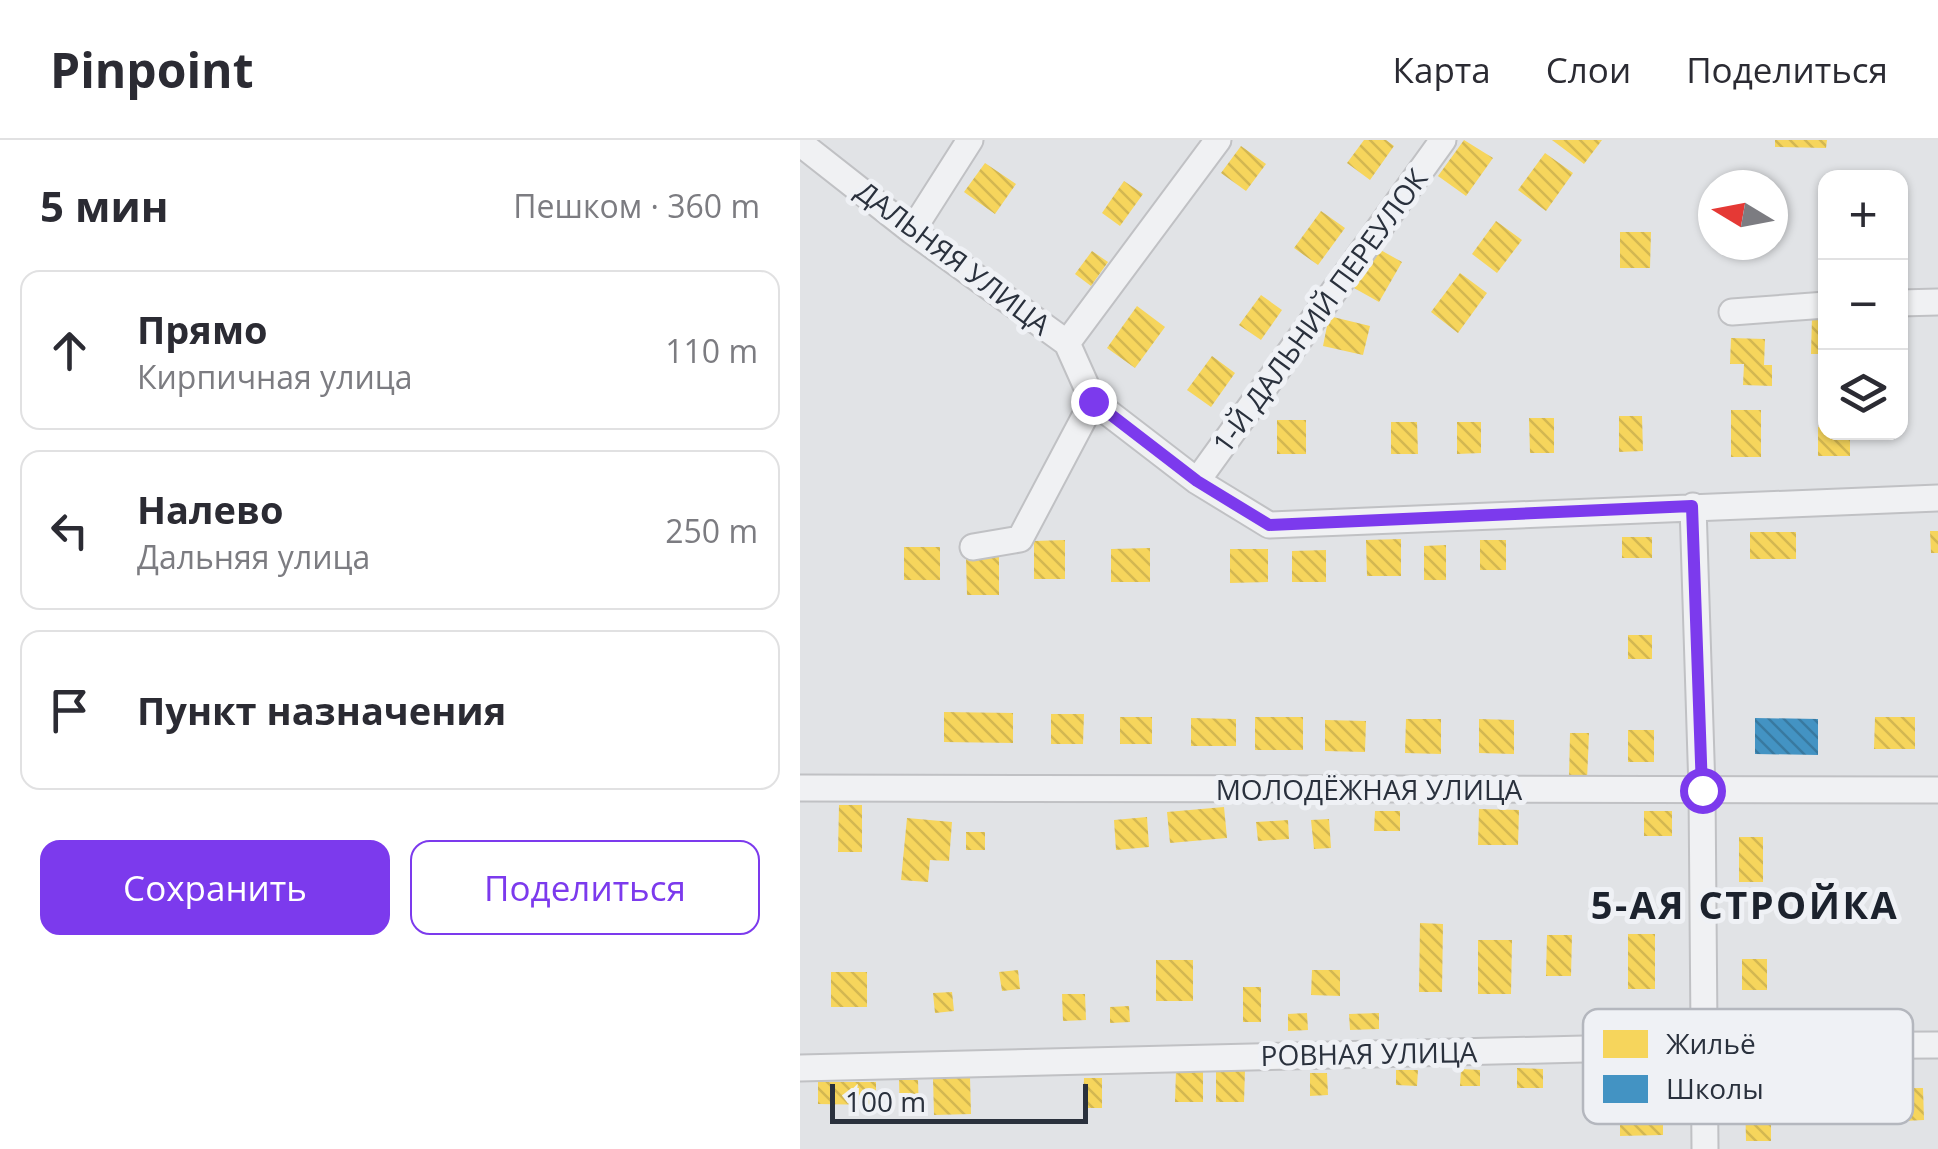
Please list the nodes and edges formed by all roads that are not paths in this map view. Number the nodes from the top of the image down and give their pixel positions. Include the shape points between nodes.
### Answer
1 (970, 140) edge
2 (1218, 140) edge
3 (1442, 140) edge
4 (800, 143) edge
5 (912, 231) junction
6 (1908, 302) edge
7 (1938, 302) edge
8 (1818, 306) edge
9 (1732, 312) dead end
10 (1067, 342) junction
11 (1093, 401) junction
12 (1197, 481) junction
13 (1938, 498) edge
14 (1692, 506) junction
15 (973, 547) dead end
16 (800, 788) edge
17 (1702, 790) junction
18 (1938, 790) edge
19 (1705, 1009) edge
20 (1913, 1045) edge
21 (1938, 1045) edge
22 (1583, 1049) edge
23 (800, 1068) edge
24 (1705, 1124) edge
25 (1705, 1149) edge

1 - 5 street
2 - 10 street
3 - 12 street, 1-Й ДАЛЬНИЙ ПЕРЕУЛОК
4 - 5 street, ДАЛЬНЯЯ УЛИЦА
5 - 10 street, ДАЛЬНЯЯ УЛИЦА
6 - 7 street
8 - 9 street
10 - 11 street, ДАЛЬНЯЯ УЛИЦА
11 - 12 street, ДАЛЬНЯЯ УЛИЦА
11 - 15 street via 1020,539
12 - 14 street, ДАЛЬНЯЯ УЛИЦА via 1269,525
13 - 14 street, ДАЛЬНЯЯ УЛИЦА
14 - 17 street
16 - 17 street, МОЛОДЁЖНАЯ УЛИЦА
17 - 18 street, МОЛОДЁЖНАЯ УЛИЦА
17 - 19 street
20 - 21 street, РОВНАЯ УЛИЦА
22 - 23 street, РОВНАЯ УЛИЦА
24 - 25 street

